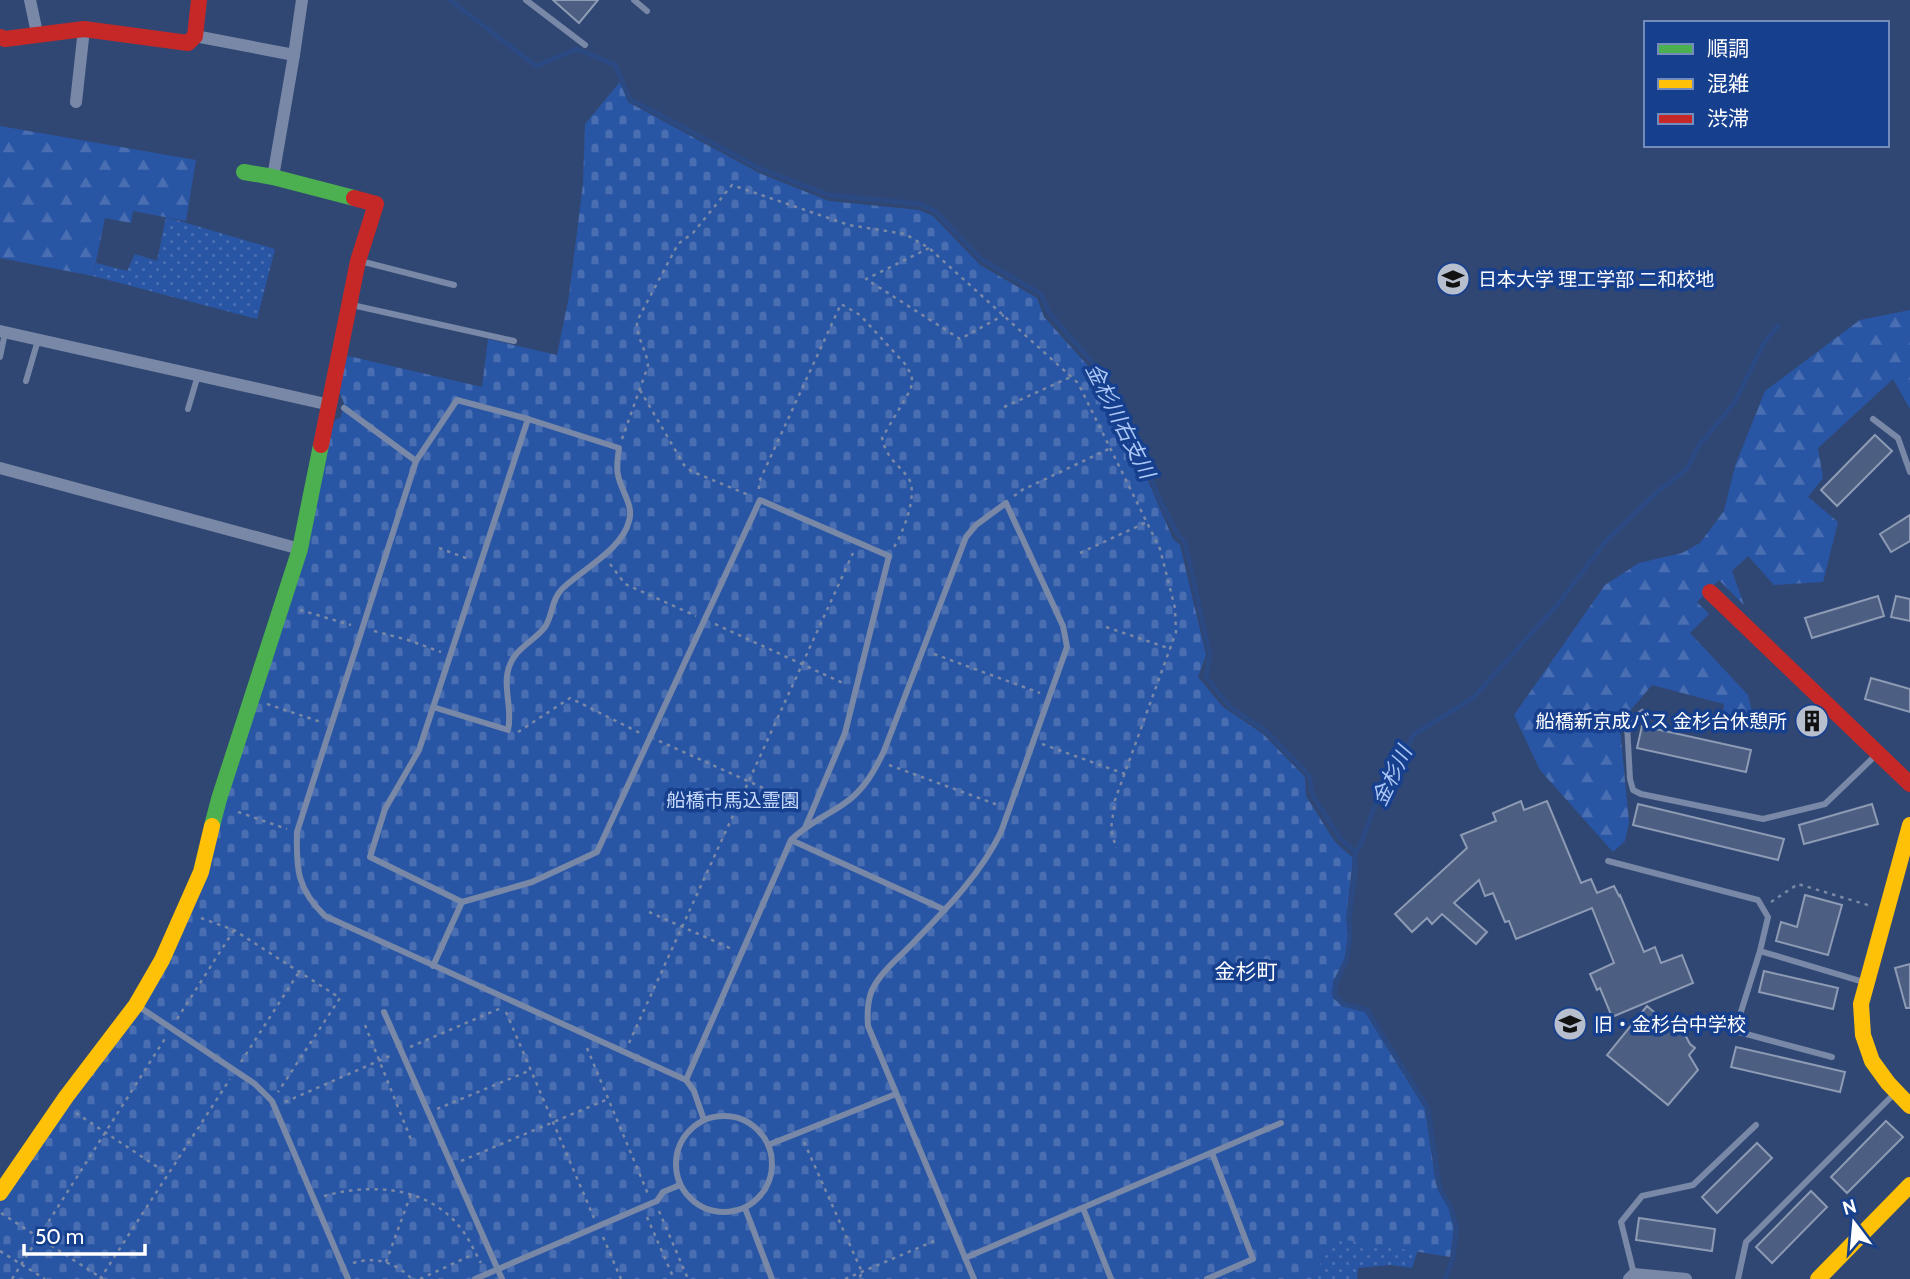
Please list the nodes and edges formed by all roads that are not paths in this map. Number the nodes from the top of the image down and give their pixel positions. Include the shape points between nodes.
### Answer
1 (30, 0) edge
2 (199, 0) edge
3 (302, 0) edge
4 (526, 0) edge
5 (634, 0) edge
6 (648, 11) dead end
7 (84, 29) junction
8 (37, 33) junction
9 (195, 36) junction
10 (0, 37) edge
11 (585, 45) dead end
12 (294, 55) junction
13 (76, 102) dead end
14 (244, 172) dead end
15 (273, 177) junction
16 (358, 261) junction
17 (454, 285) dead end
18 (349, 304) junction
19 (3, 332) edge
20 (38, 340) junction
21 (514, 341) dead end
22 (0, 357) edge
23 (198, 376) junction
24 (26, 381) dead end
25 (337, 407) junction
26 (188, 409) dead end
27 (528, 419) junction
28 (1873, 419) dead end
29 (416, 461) junction
30 (0, 468) edge
31 (1910, 472) edge
32 (300, 549) junction
33 (1710, 592) dead end
34 (433, 707) junction
35 (1642, 712) dead end
36 (1878, 753) junction
37 (1910, 784) edge
38 (1910, 825) edge
39 (805, 828) junction
40 (791, 840) junction
41 (1608, 861) dead end
42 (462, 902) junction
43 (945, 910) junction
44 (1760, 951) junction
45 (433, 966) junction
46 (1866, 982) junction
47 (136, 1006) junction
48 (384, 1012) dead end
49 (1832, 1057) dead end
50 (685, 1080) junction
51 (1896, 1092) junction
52 (895, 1094) junction
53 (1910, 1106) edge
54 (704, 1120) junction
55 (1281, 1123) dead end
56 (1756, 1125) dead end
57 (768, 1145) junction
58 (1212, 1153) junction
59 (680, 1185) junction
60 (1910, 1185) edge
61 (0, 1193) edge
62 (745, 1208) junction
63 (1083, 1208) junction
64 (965, 1258) junction
65 (498, 1270) junction
66 (1631, 1276) edge
67 (348, 1279) edge
68 (475, 1279) edge
69 (502, 1279) edge
70 (772, 1279) edge
71 (974, 1279) edge
72 (1111, 1279) edge
73 (1207, 1279) edge
74 (1686, 1279) edge
75 (1738, 1279) edge
76 (1818, 1279) edge

1 - 8 street
2 - 9 street
3 - 12 street
4 - 11 lane
5 - 6 lane
7 - 8 street
7 - 9 street via 188,43
7 - 13 street
8 - 10 street
9 - 12 street
12 - 15 street
14 - 15 street
15 - 16 street via 376,204
16 - 17 lane
16 - 18 street
18 - 21 lane
18 - 25 street
19 - 20 street
19 - 22 lane
20 - 23 street
20 - 24 lane
23 - 25 street
23 - 26 lane
25 - 29 lane
25 - 32 street
27 - 29 lane via 457,400
27 - 34 lane
27 - 34 lane via 619,449 618,476 630,520 604,556 555,596 546,625 512,658 506,683 511,718 508,730
28 - 31 lane via 1898,438
29 - 45 lane via 297,832 296,865 309,901 325,916
30 - 32 street
32 - 47 street via 219,799 201,872
33 - 36 street
34 - 42 lane via 419,750 385,809 370,857
35 - 36 lane via 1627,724 1633,790 1763,819 1825,804
36 - 37 street
38 - 46 street
39 - 40 lane
39 - 42 lane via 845,733 889,556 760,500 597,852 532,882
39 - 43 lane via 848,802 874,771 966,537 1006,503 1063,626 1067,647 989,856
40 - 43 lane
40 - 50 lane
41 - 44 lane via 1758,900 1768,917
42 - 45 lane
43 - 52 lane via 881,976 867,1008 869,1026
44 - 46 lane
44 - 49 lane via 1735,1031
45 - 50 lane
46 - 51 street via 1860,1028 1877,1069
47 - 61 street
47 - 67 lane via 255,1084 274,1104
48 - 65 lane
50 - 54 lane
51 - 53 street
51 - 75 lane via 1746,1242
52 - 57 lane
52 - 64 lane
54 - 57 lane via 741,1119 758,1129
54 - 59 lane via 688,1131 678,1148 675,1167
55 - 58 lane
56 - 66 lane via 1693,1185 1642,1196 1621,1222
57 - 62 lane via 772,1167 766,1188
58 - 63 lane
58 - 73 lane via 1253,1259
59 - 62 lane via 689,1198 715,1212
59 - 65 lane via 663,1192 654,1203
60 - 76 street
62 - 70 lane
63 - 64 lane
63 - 72 lane
64 - 71 lane
65 - 68 lane
65 - 69 lane
66 - 74 street

